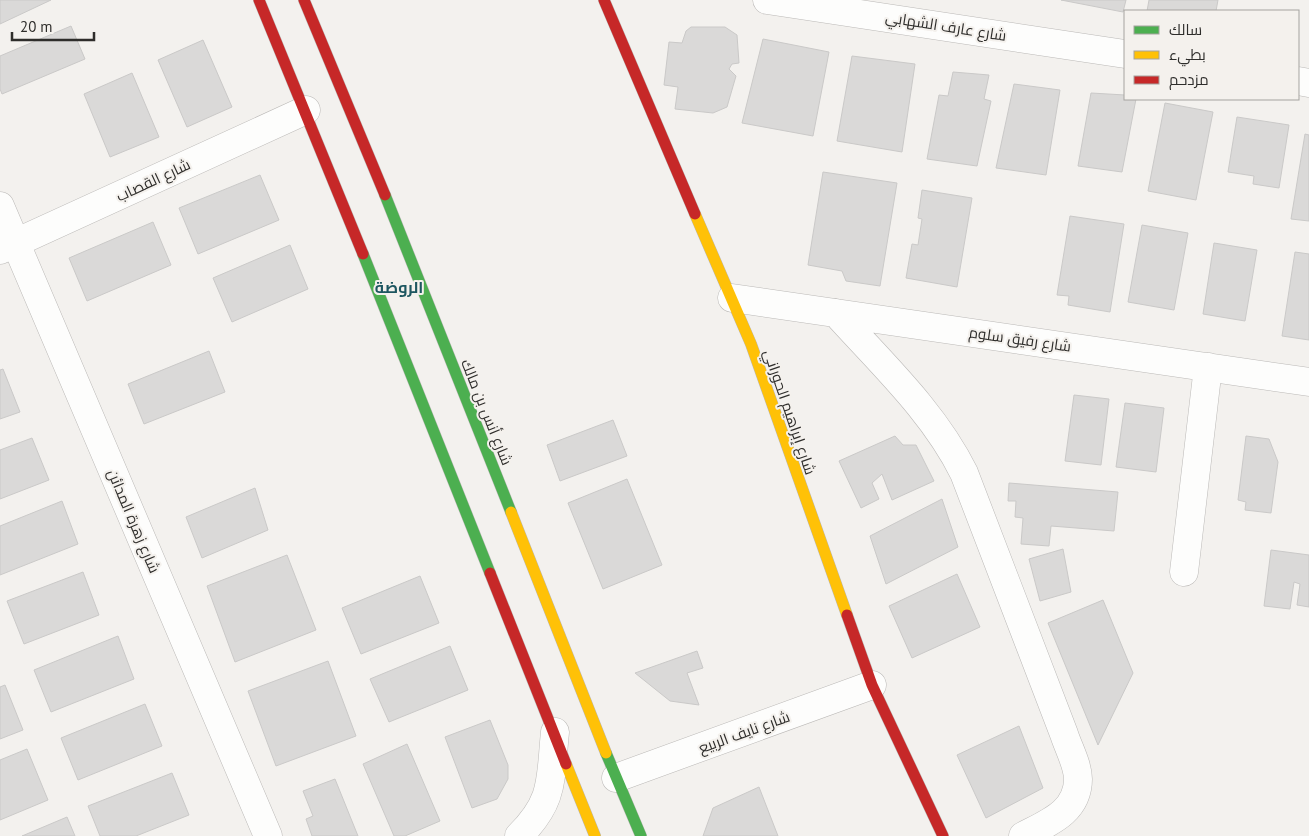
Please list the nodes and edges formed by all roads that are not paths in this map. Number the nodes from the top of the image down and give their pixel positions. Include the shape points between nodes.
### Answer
1 (259, 0) edge
2 (304, 0) edge
3 (604, 0) edge
4 (767, 0) edge
5 (1124, 54) edge
6 (306, 110) junction
7 (0, 206) edge
8 (8, 247) edge
9 (732, 298) junction
10 (836, 312) junction
11 (1208, 366) junction
12 (1309, 382) edge
13 (1184, 572) dead end
14 (872, 685) junction
15 (555, 732) junction
16 (616, 778) junction
17 (268, 836) edge
18 (519, 836) edge
19 (595, 836) edge
20 (641, 836) edge
21 (943, 836) edge
22 (1023, 836) edge

1 - 6 main road
2 - 16 main road, شارع أنس بن مالك via 392,212
3 - 9 main road, شارع إبراهيم الحوراني
4 - 5 street, شارع عارف الشهابي
6 - 8 street, شارع القصاب
6 - 15 main road
7 - 8 street, شارع زهرة المدائن
8 - 17 street, شارع زهرة المدائن
9 - 10 street, شارع رفيق سلوم
9 - 14 main road, شارع إبراهيم الحوراني
10 - 11 street, شارع رفيق سلوم
10 - 22 street via 952,449 1064,734 1078,778 1074,803 1056,818
11 - 12 street, شارع رفيق سلوم
11 - 13 street
14 - 16 street, شارع نايف الربيع
14 - 21 main road, شارع إبراهيم الحوراني
15 - 18 street via 553,778 545,802
15 - 19 main road
16 - 20 main road, شارع أنس بن مالك

